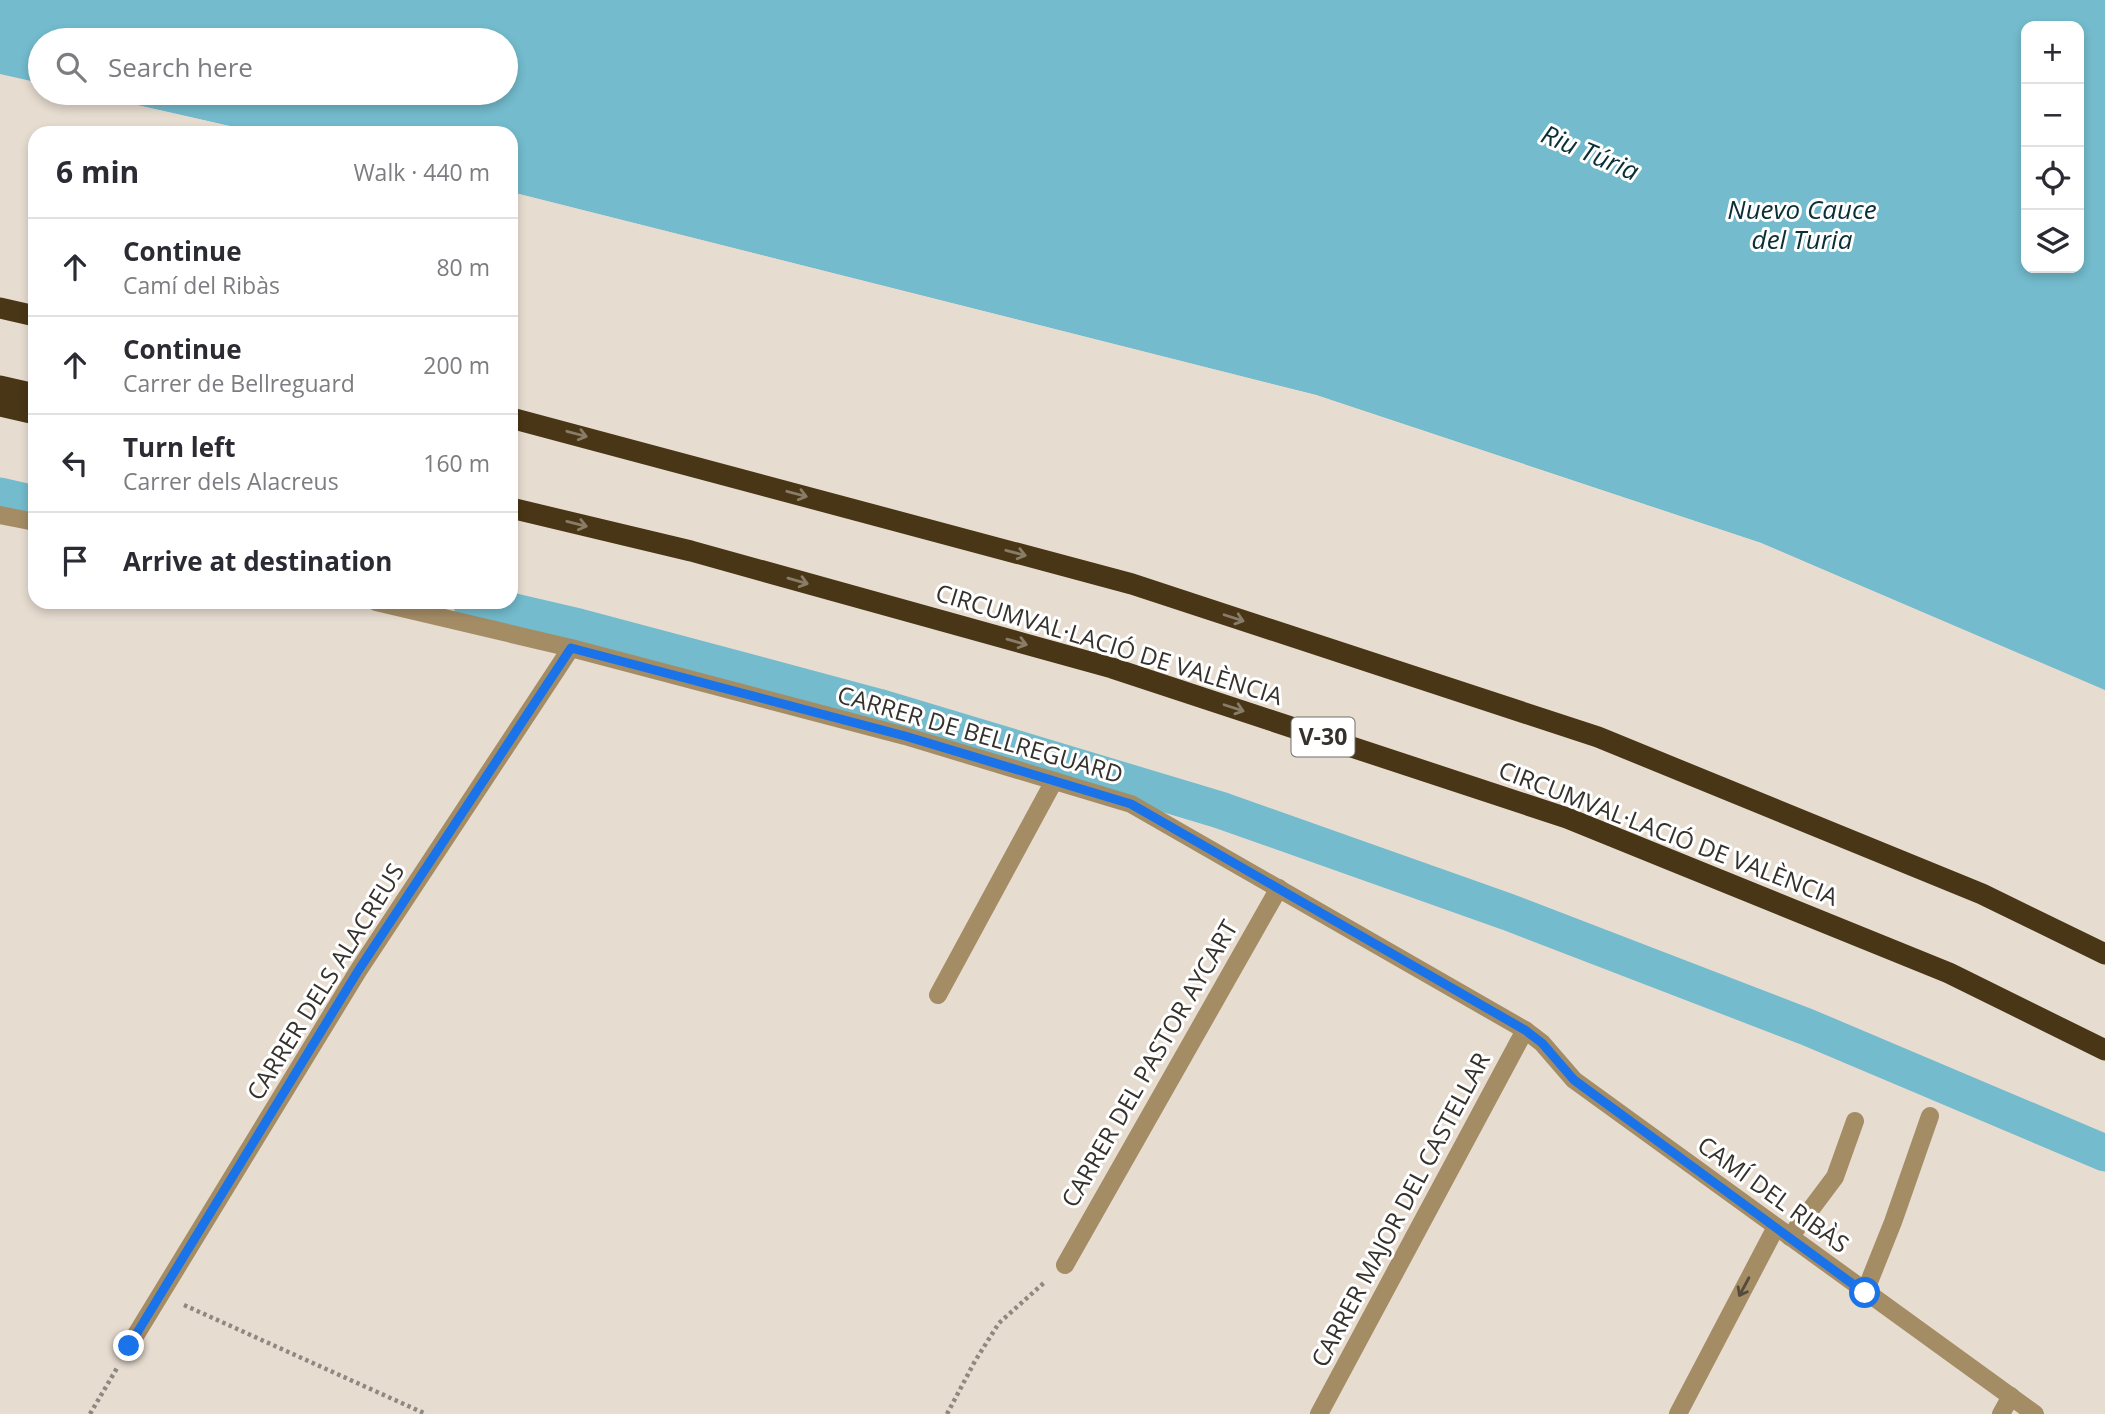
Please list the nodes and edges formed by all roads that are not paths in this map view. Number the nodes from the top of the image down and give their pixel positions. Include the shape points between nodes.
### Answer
1 (0, 309) edge
2 (28, 315) edge
3 (0, 386) edge
4 (28, 392) edge
5 (0, 406) edge
6 (28, 412) edge
7 (518, 420) edge
8 (518, 510) edge
9 (0, 515) edge
10 (28, 521) edge
11 (406, 609) edge
12 (571, 648) junction
13 (1054, 781) junction
14 (1279, 888) junction
15 (2105, 954) edge
16 (938, 995) dead end
17 (1525, 1030) junction
18 (2105, 1050) edge
19 (1930, 1116) dead end
20 (1855, 1121) dead end
21 (1783, 1232) junction
22 (1065, 1265) road end
23 (1865, 1293) junction
24 (129, 1346) road end
25 (2011, 1396) junction
26 (1319, 1414) edge
27 (1678, 1414) edge
28 (2001, 1414) edge
29 (2035, 1414) edge

1 - 2 highway
3 - 4 highway
5 - 6 highway
7 -> 15 highway via 1132,584 1598,737 1982,894
8 -> 18 highway, CIRCUMVAL·LACIÓ DE VALÈNCIA / V-30 via 691,551 1112,668 1567,818 1949,973
9 - 10 street
11 - 12 street, CARRER DE BELLREGUARD
12 - 13 street, CARRER DE BELLREGUARD via 905,736
12 - 24 street, CARRER DELS ALACREUS via 358,971
13 - 14 street, CARRER DE BELLREGUARD via 1131,804
13 - 16 street
14 - 17 street, CARRER DE BELLREGUARD
14 - 22 street, CARRER DEL PASTOR AYCART
17 - 21 street, CAMÍ DEL RIBÀS via 1574,1080
17 - 26 street, CARRER MAJOR DEL CASTELLAR
19 - 23 street
20 - 21 street via 1835,1177
21 - 23 street, CAMÍ DEL RIBÀS
21 -> 27 street
23 - 25 street, CAMÍ DEL RIBÀS
25 - 28 street
25 - 29 street, CAMÍ DEL RIBÀS

